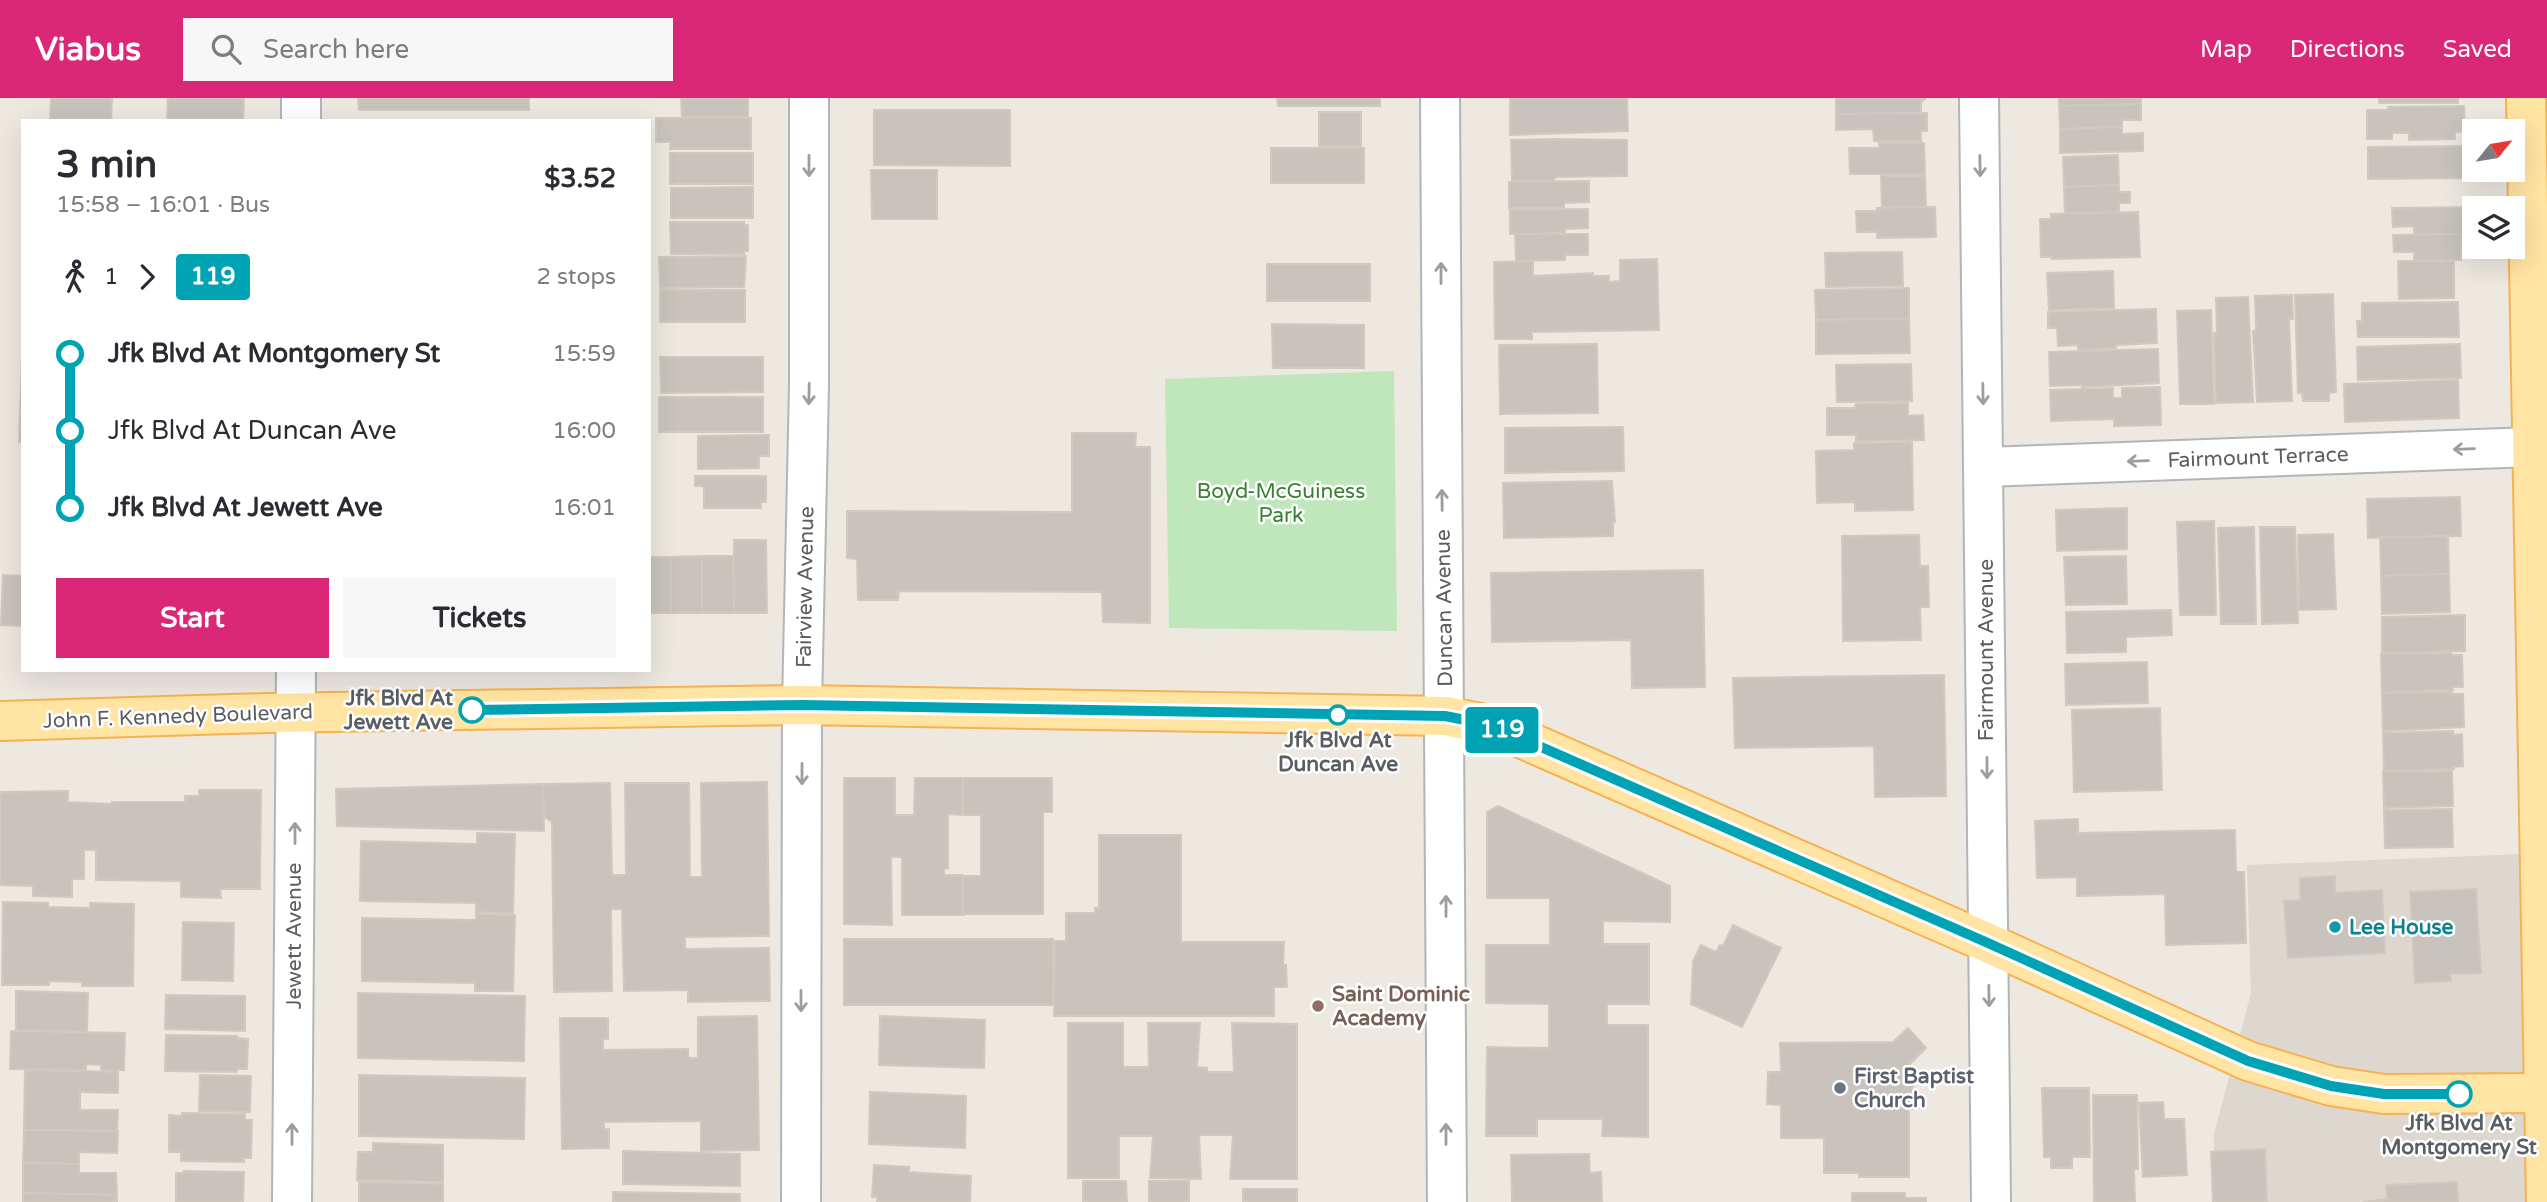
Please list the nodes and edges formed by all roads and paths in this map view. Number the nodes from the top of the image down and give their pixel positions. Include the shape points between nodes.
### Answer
1 (301, 98) edge
2 (809, 98) edge
3 (1440, 98) edge
4 (1979, 98) edge
5 (2526, 98) edge
6 (301, 119) edge
7 (2532, 447) junction
8 (1984, 467) junction
9 (296, 672) edge
10 (802, 705) junction
11 (295, 712) junction
12 (1445, 716) junction
13 (0, 721) edge
14 (1988, 943) junction
15 (2545, 1093) edge
16 (292, 1202) edge
17 (801, 1202) edge
18 (1447, 1202) edge
19 (1991, 1202) edge
20 (2546, 1202) edge

1 - 6 street
2 -> 10 street, Fairview Avenue via 810,385
12 -> 3 street, Duncan Avenue
4 -> 8 street, Fairmount Avenue
5 - 7 main road
7 -> 8 street, Fairmount Terrace
7 - 15 main road
8 -> 14 street, Fairmount Avenue
9 - 11 street, Jewett Avenue
10 - 11 main road, John F. Kennedy Boulevard
10 - 12 main road, John F. Kennedy Boulevard
10 -> 17 street, Fairview Avenue
11 - 13 main road, John F. Kennedy Boulevard
16 -> 11 street, Jewett Avenue
12 - 14 main road, John F. Kennedy Boulevard via 1491,725
18 -> 12 street, Duncan Avenue
14 - 15 main road, John F. Kennedy Boulevard via 2248,1061 2331,1086 2384,1094
14 -> 19 street, Fairmount Avenue
15 - 20 main road

